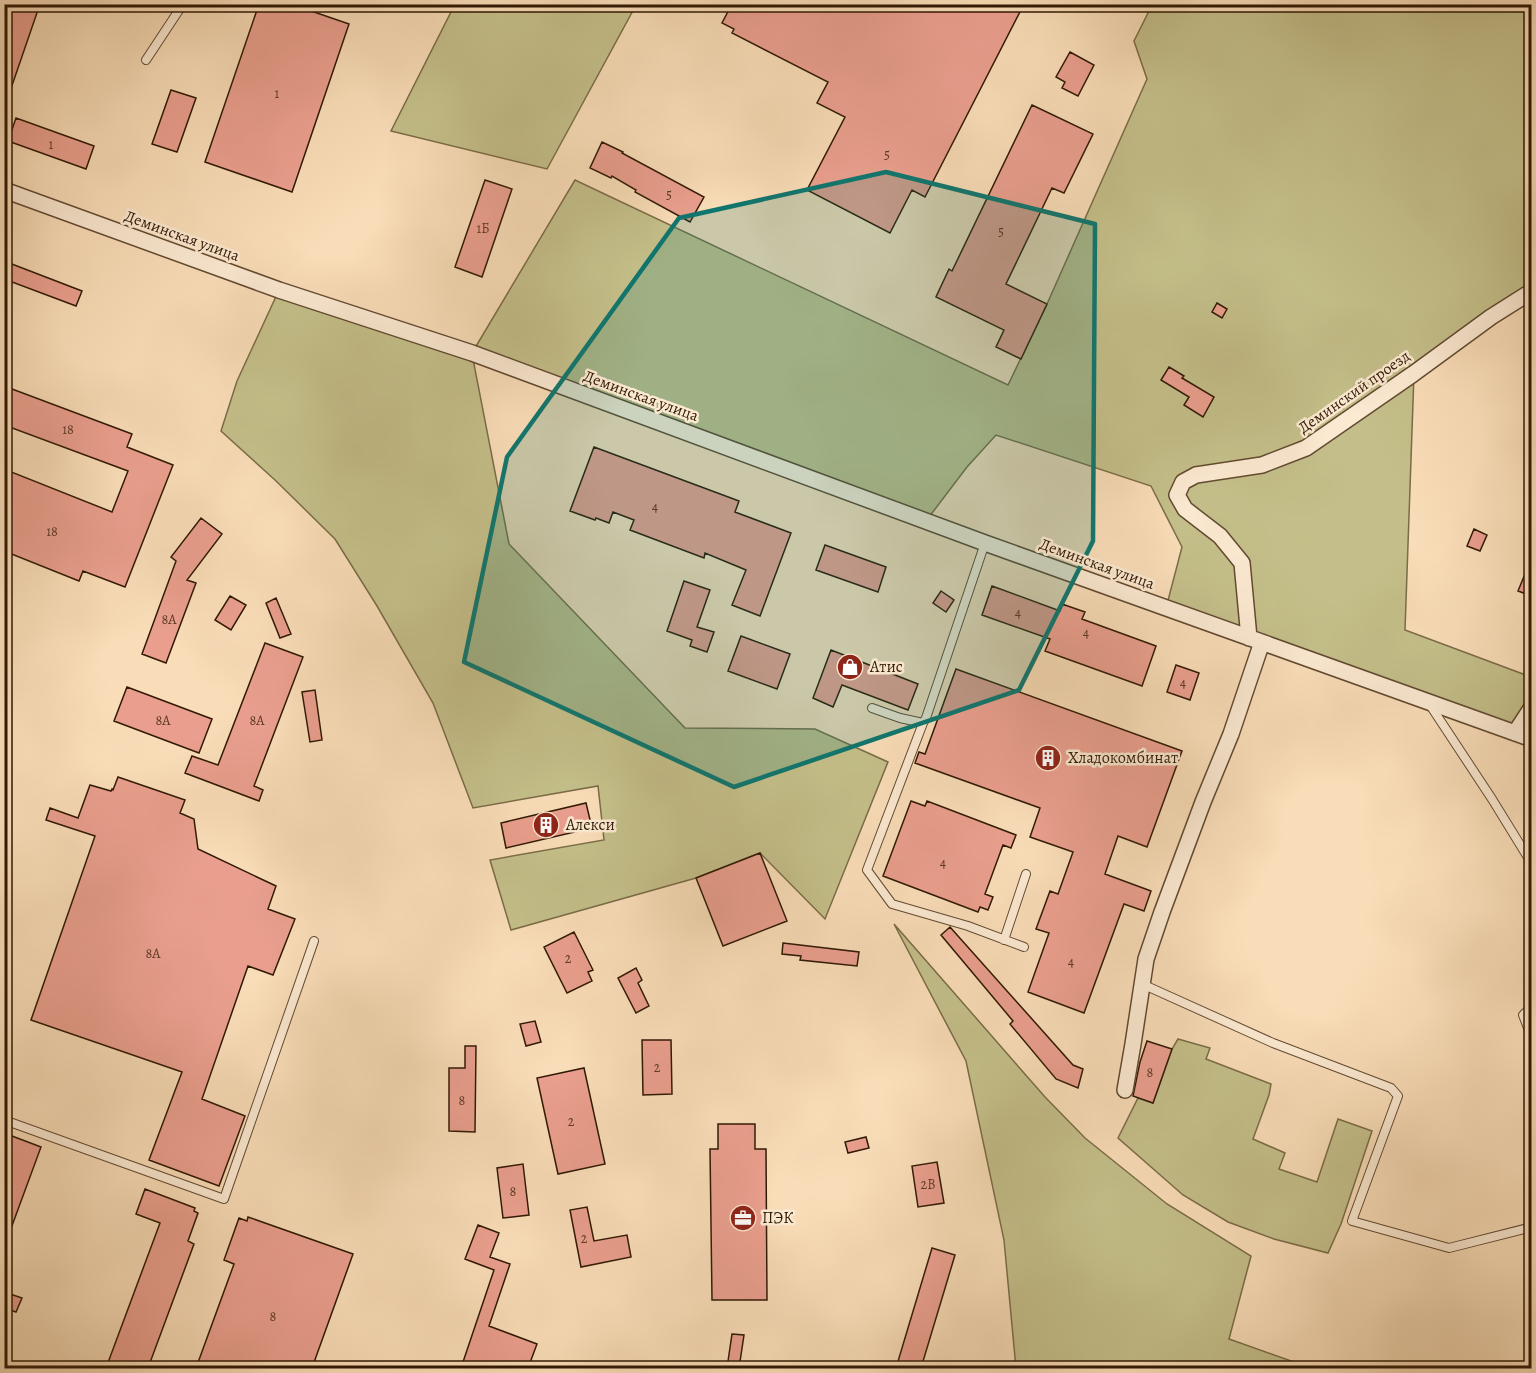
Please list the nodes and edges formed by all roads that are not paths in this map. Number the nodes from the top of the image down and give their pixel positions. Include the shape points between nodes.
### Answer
1 (183, 4) edge
2 (146, 60) dead end
3 (4, 190) edge
4 (1532, 291) edge
5 (985, 543) junction
6 (1256, 640) junction
7 (1427, 701) junction
8 (1532, 707) edge
9 (872, 708) dead end
10 (923, 723) junction
11 (1515, 733) junction
12 (1532, 738) edge
13 (1532, 864) edge
14 (1026, 874) dead end
15 (1004, 940) junction
16 (314, 941) dead end
17 (1024, 947) dead end
18 (1142, 984) junction
19 (1532, 1006) edge
20 (1532, 1038) edge
21 (1125, 1090) dead end
22 (4, 1120) edge
23 (1532, 1227) edge

1 - 2 lane
3 - 5 street, Деминская улица via 279,290 472,353
4 - 6 street, Деминский проезд via 1306,448 1262,465 1196,475 1183,482 1177,495 1185,509 1220,536 1242,563
5 - 6 street, Деминская улица
5 - 10 lane
6 - 7 street, Деминская улица
6 - 18 street via 1231,734 1162,912
7 - 11 street, Деминская улица
7 - 13 lane
8 - 11 street
9 - 10 lane
10 - 15 lane via 867,870 892,904
11 - 12 street, Деминская улица
14 - 15 lane
15 - 17 lane
16 - 22 lane via 224,1199
18 - 21 street
18 - 23 lane via 1273,1042 1391,1088 1398,1096 1352,1221 1449,1248
19 - 20 lane via 1523,1015

